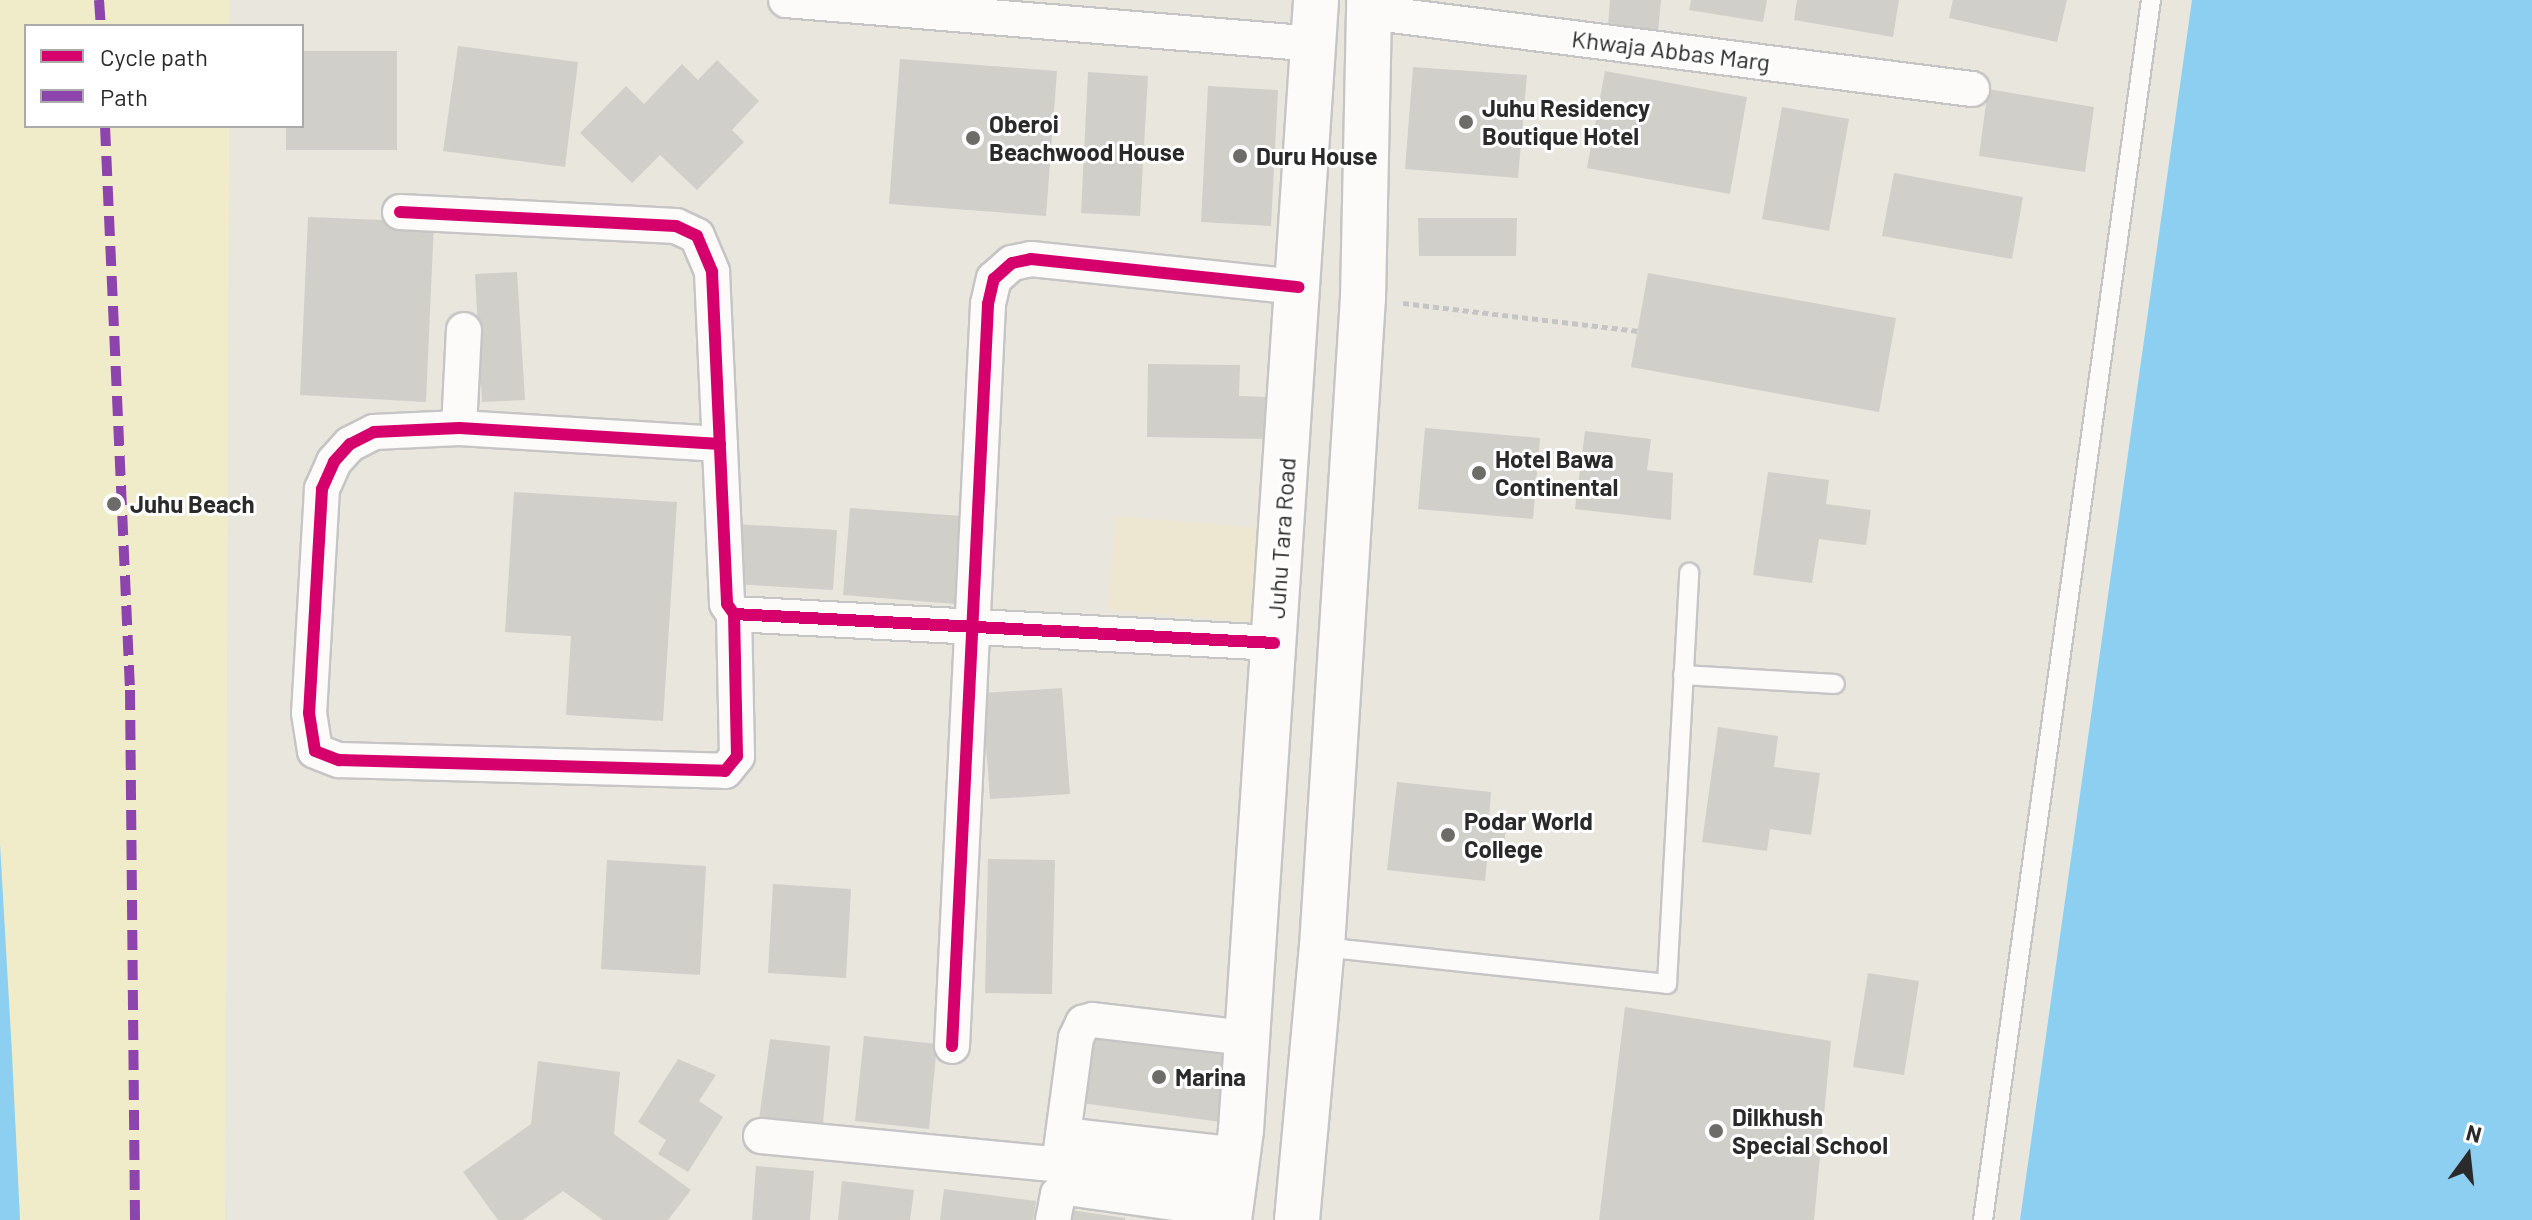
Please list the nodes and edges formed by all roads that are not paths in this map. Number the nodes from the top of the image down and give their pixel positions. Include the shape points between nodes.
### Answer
1 (786, 0) edge
2 (2151, 0) edge
3 (1369, 6) edge
4 (1312, 12) edge
5 (1972, 89) dead end
6 (400, 212) dead end
7 (1299, 287) junction
8 (464, 330) dead end
9 (459, 428) junction
10 (720, 444) junction
11 (1689, 573) dead end
12 (734, 614) junction
13 (972, 631) junction
14 (1274, 643) junction
15 (1683, 675) junction
16 (1835, 684) dead end
17 (1322, 947) junction
18 (1247, 1038) junction
19 (952, 1046) dead end
20 (761, 1136) dead end
21 (1061, 1150) junction
22 (1233, 1192) edge
23 (1053, 1220) edge
24 (1297, 1220) edge
25 (1983, 1220) edge

1 - 4 street
2 - 25 lane
3 - 5 street, Khwaja Abbas Marg
3 - 17 main road via 1363,298
4 - 7 main road, Juhu Tara Road
6 - 10 street via 676,226 697,236 712,272
7 - 13 street via 1031,259 1012,263 994,279 988,304
7 - 14 main road, Juhu Tara Road
8 - 9 street
9 - 10 street
9 - 12 street via 374,432 350,444 322,489 309,713 315,751 339,760 725,771 737,756
10 - 12 street via 727,604
11 - 15 lane
12 - 13 street
13 - 14 street
13 - 19 street
14 - 18 main road, Juhu Tara Road
15 - 16 lane
15 - 17 lane via 1667,984
17 - 24 main road
18 - 21 street via 1083,1023 1076,1038
18 - 22 main road, Juhu Tara Road
20 - 21 street
21 - 22 street via 1133,1158
22 - 23 street via 1067,1188 1058,1194

